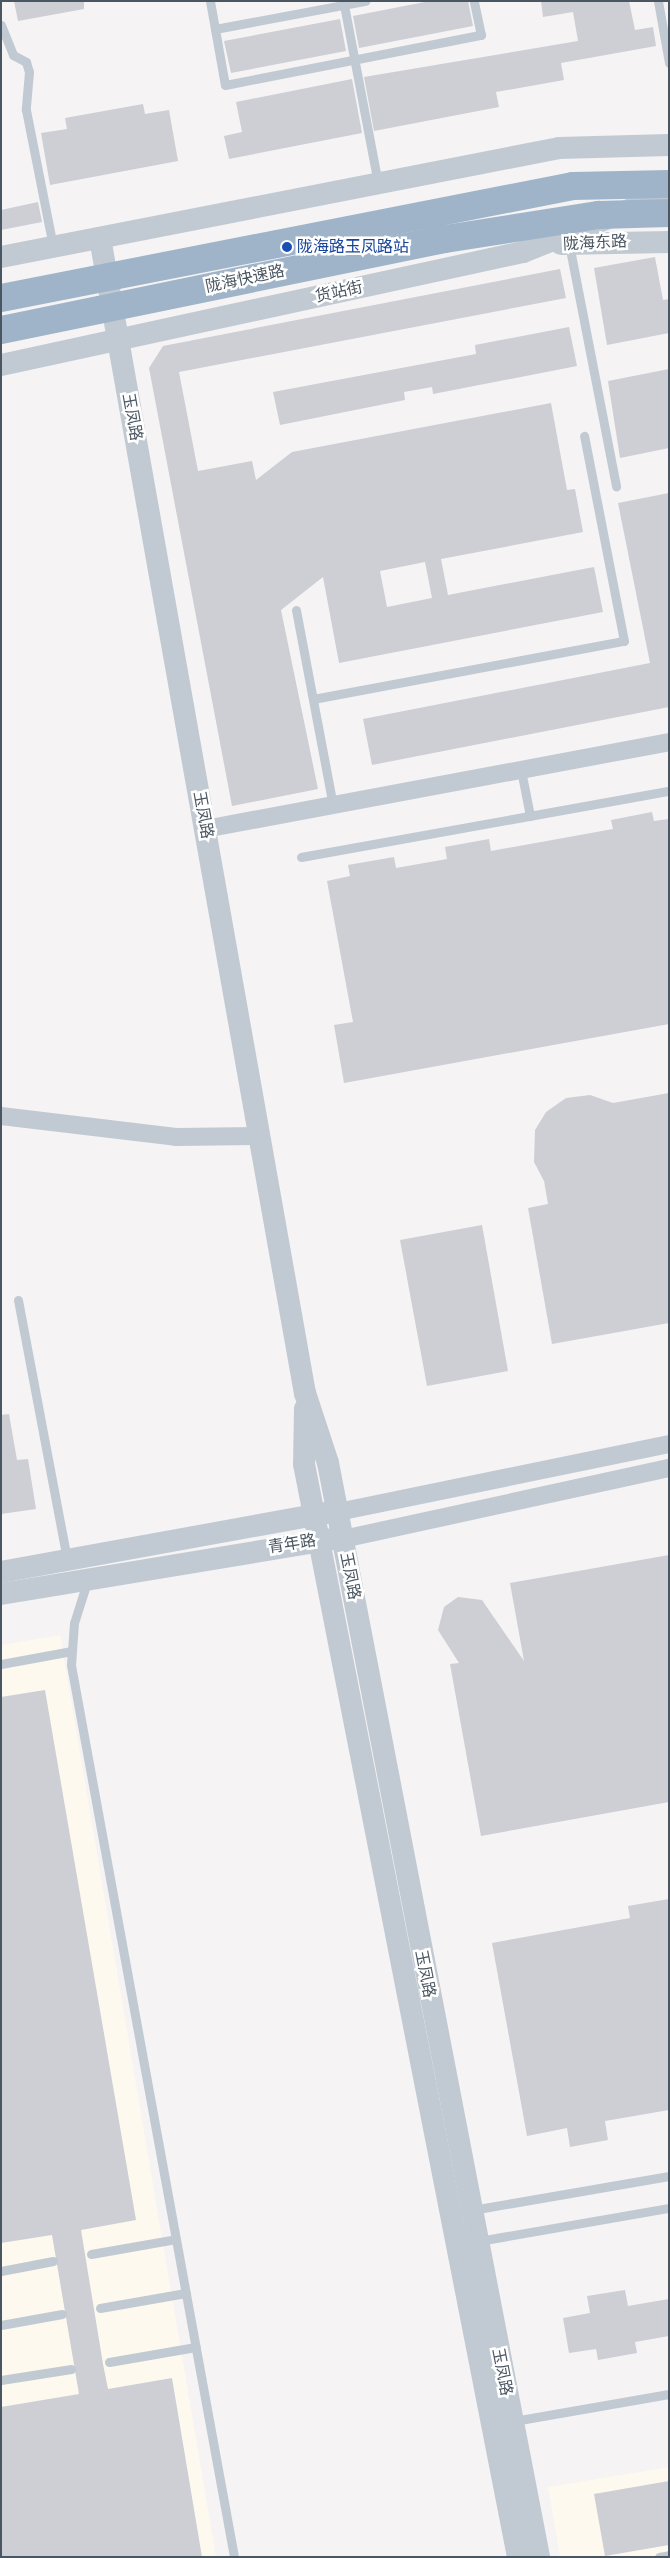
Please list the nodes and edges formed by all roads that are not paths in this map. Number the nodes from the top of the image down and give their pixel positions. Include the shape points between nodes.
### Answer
1 (210, 1) edge
2 (364, 1) edge
3 (474, 1) edge
4 (658, 1) edge
5 (344, 5) junction
6 (1, 25) edge
7 (215, 29) junction
8 (354, 59) junction
9 (669, 63) edge
10 (669, 145) edge
11 (378, 183) junction
12 (669, 184) edge
13 (669, 194) edge
14 (669, 212) edge
15 (100, 238) junction
16 (568, 242) junction
17 (669, 242) edge
18 (53, 246) junction
19 (523, 252) junction
20 (1, 257) edge
21 (1, 298) edge
22 (1, 330) edge
23 (118, 341) junction
24 (1, 365) edge
25 (584, 436) dead end
26 (616, 486) dead end
27 (296, 610) dead end
28 (313, 699) junction
29 (669, 742) edge
30 (521, 770) junction
31 (669, 791) edge
32 (333, 805) junction
33 (530, 816) junction
34 (205, 829) junction
35 (301, 858) dead end
36 (1, 1116) edge
37 (260, 1136) junction
38 (18, 1300) dead end
39 (305, 1394) junction
40 (669, 1444) edge
41 (669, 1468) edge
42 (338, 1512) junction
43 (314, 1516) junction
44 (342, 1539) junction
45 (319, 1540) junction
46 (67, 1560) junction
47 (1, 1572) edge
48 (89, 1578) junction
49 (1, 1594) edge
50 (72, 1651) junction
51 (1, 1664) edge
52 (669, 2176) edge
53 (669, 2208) edge
54 (469, 2210) junction
55 (176, 2239) junction
56 (476, 2242) junction
57 (91, 2254) dead end
58 (53, 2261) dead end
59 (1, 2271) edge
60 (186, 2293) junction
61 (100, 2308) dead end
62 (62, 2314) dead end
63 (1, 2325) edge
64 (196, 2347) junction
65 (109, 2362) dead end
66 (71, 2368) dead end
67 (1, 2380) edge
68 (669, 2394) edge
69 (512, 2421) junction
70 (669, 2555) edge
71 (234, 2557) edge
72 (518, 2557) edge
73 (539, 2557) edge
74 (659, 2557) edge

1 - 7 lane
2 - 5 lane
3 - 8 lane via 481,35
4 - 9 lane
5 - 7 lane
5 - 8 lane
6 - 18 lane via 13,55 26,62 29,72 26,110
7 - 8 lane via 225,85
8 - 11 lane
10 - 11 street via 559,148
11 - 15 street
12 - 21 highway, 陇海快速路 via 573,186
13 - 19 street, 货站街
14 - 22 highway, 陇海快速路 via 599,215 455,237
15 - 18 street
15 - 23 street, 玉凤路
16 - 17 street, 陇海东路
16 - 19 street, 陇海东路
16 - 26 lane
18 - 20 street
19 - 23 street, 货站街
23 - 24 street, 货站街
23 - 34 street, 玉凤路
25 - 28 lane via 624,641
27 - 28 lane
28 - 32 lane
29 - 30 street
30 - 32 street
30 - 33 lane
31 - 33 lane
32 - 34 street
33 - 35 lane
34 - 37 street, 玉凤路
36 - 37 street via 176,1136
37 - 39 street, 玉凤路
38 - 46 lane
39 - 42 street, 玉凤路 via 328,1463
39 - 43 street, 玉凤路 via 304,1464
40 - 42 street, 青年路
41 - 44 street, 青年路
42 - 43 street, 青年路
42 - 44 street, 玉凤路
43 - 45 street, 玉凤路
43 - 46 street, 青年路
44 - 45 street, 青年路
44 - 54 street, 玉凤路
45 - 48 street, 青年路
45 - 72 street, 玉凤路
46 - 47 street, 青年路
48 - 49 street, 青年路
48 - 50 lane via 74,1623
50 - 51 lane
50 - 55 lane
52 - 54 lane
53 - 56 lane
54 - 56 street, 玉凤路
55 - 57 lane
55 - 60 lane
56 - 69 street, 玉凤路
58 - 59 lane
60 - 61 lane
60 - 64 lane
62 - 63 lane
64 - 65 lane
64 - 71 lane
66 - 67 lane
68 - 69 lane
69 - 73 street, 玉凤路
70 - 74 lane

